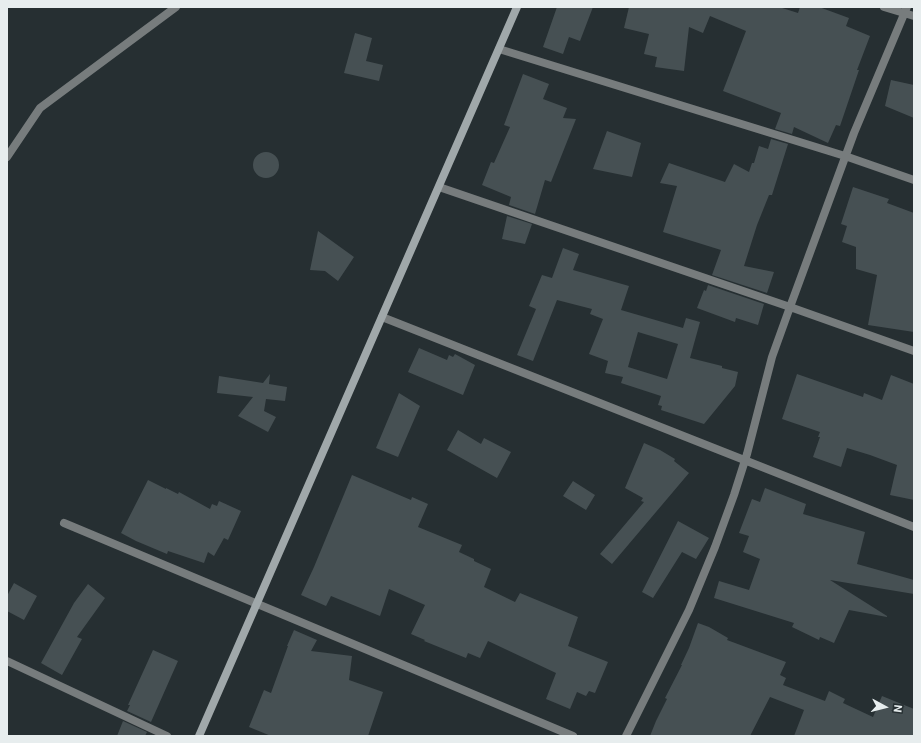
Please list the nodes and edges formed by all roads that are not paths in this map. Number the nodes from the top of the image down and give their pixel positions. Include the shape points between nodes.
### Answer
1 (176, 7) edge
2 (517, 7) edge
3 (884, 7) edge
4 (906, 10) edge
5 (914, 16) edge
6 (499, 50) junction
7 (845, 156) junction
8 (7, 157) edge
9 (914, 180) edge
10 (439, 187) junction
11 (790, 306) junction
12 (382, 317) junction
13 (914, 351) edge
14 (64, 523) dead end
15 (914, 527) edge
16 (7, 661) edge
17 (167, 736) edge
18 (199, 736) edge
19 (573, 736) edge
20 (626, 736) edge

1 - 8 street via 40,108
2 - 6 main road
3 - 4 street
4 - 5 street
4 - 7 street
6 - 7 street
6 - 10 main road
7 - 9 street
7 - 11 street
10 - 11 street
10 - 12 main road
11 - 13 street
11 - 20 street via 772,357 747,454 715,547 689,610
12 - 15 street
12 - 18 main road
14 - 19 street
16 - 17 street

